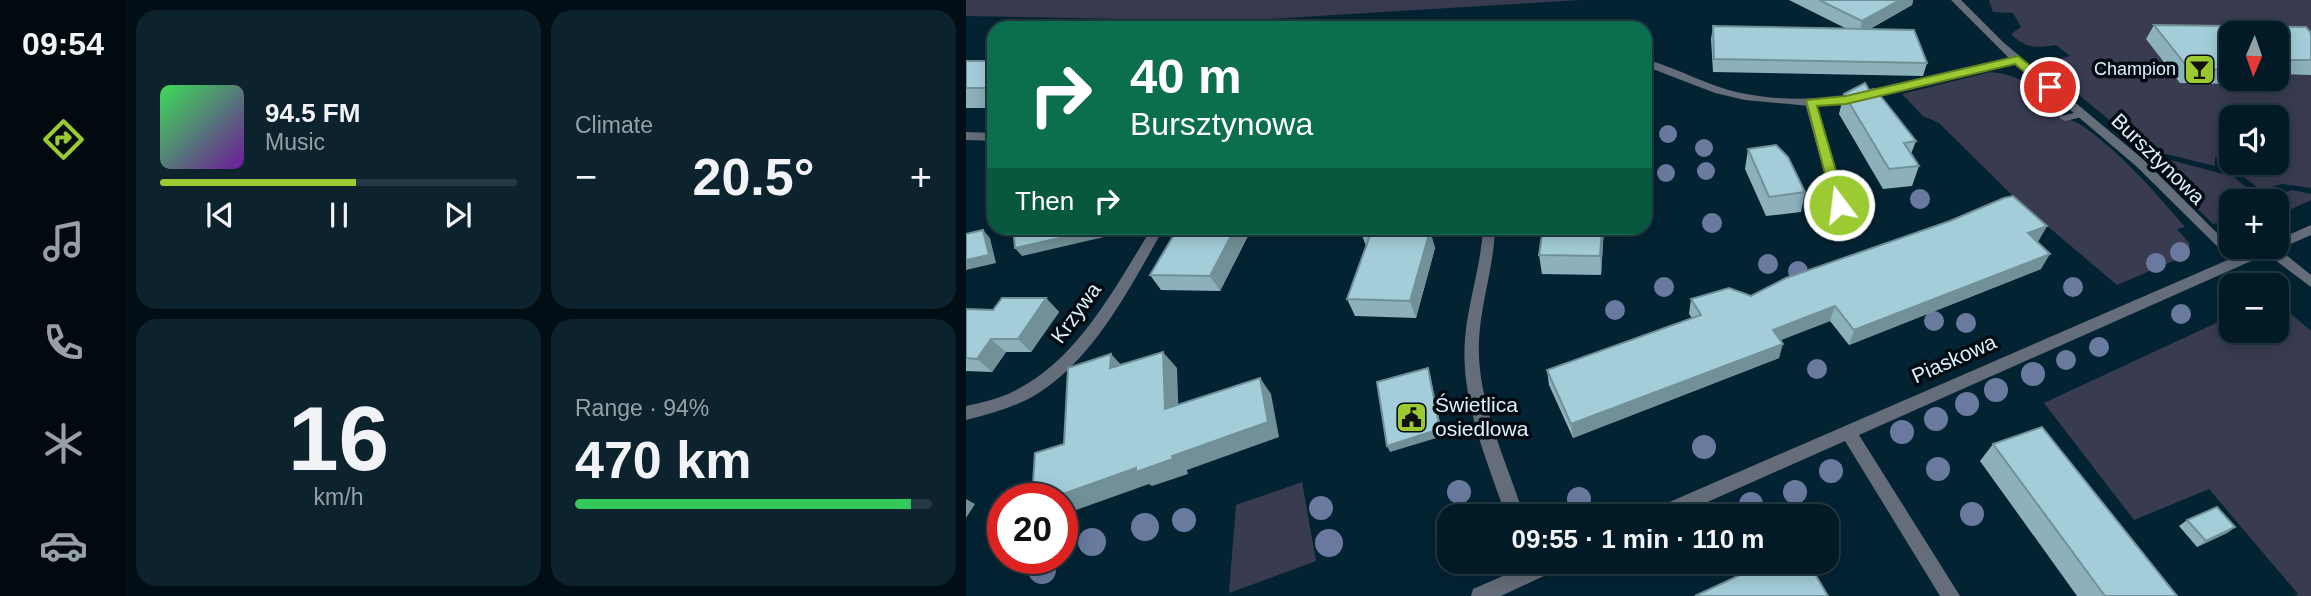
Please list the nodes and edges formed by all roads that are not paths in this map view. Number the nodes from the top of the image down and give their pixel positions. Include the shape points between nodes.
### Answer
1 (1956, 0) edge
2 (2018, 60) junction
3 (1652, 65) edge
4 (1810, 103) junction
5 (2082, 114) junction
6 (2065, 118) dead end
7 (966, 136) edge
8 (987, 137) edge
9 (1839, 205) dead end
10 (2311, 230) edge
11 (1154, 235) edge
12 (1488, 235) edge
13 (2289, 240) edge
14 (2285, 259) edge
15 (2240, 260) joint
16 (2311, 282) edge
17 (966, 413) edge
18 (1847, 431) junction
19 (1511, 504) edge
20 (1684, 504) edge
21 (1519, 574) edge
22 (1480, 596) edge
23 (1951, 596) edge

1 - 2 street, Bursztynowa
2 - 4 street via 1846,100
2 - 5 street, Bursztynowa
3 - 4 street via 1715,90
4 - 9 street
5 - 6 street
5 - 15 street, Bursztynowa via 2140,163 2207,235
7 - 8 street
10 - 13 street, Piaskowa
11 - 17 street, Krzywa via 1070,359 1030,391
12 - 19 street via 1472,368
14 - 16 street
15 - 18 street, Piaskowa
18 - 20 street, Piaskowa
18 - 23 street
21 - 22 street

